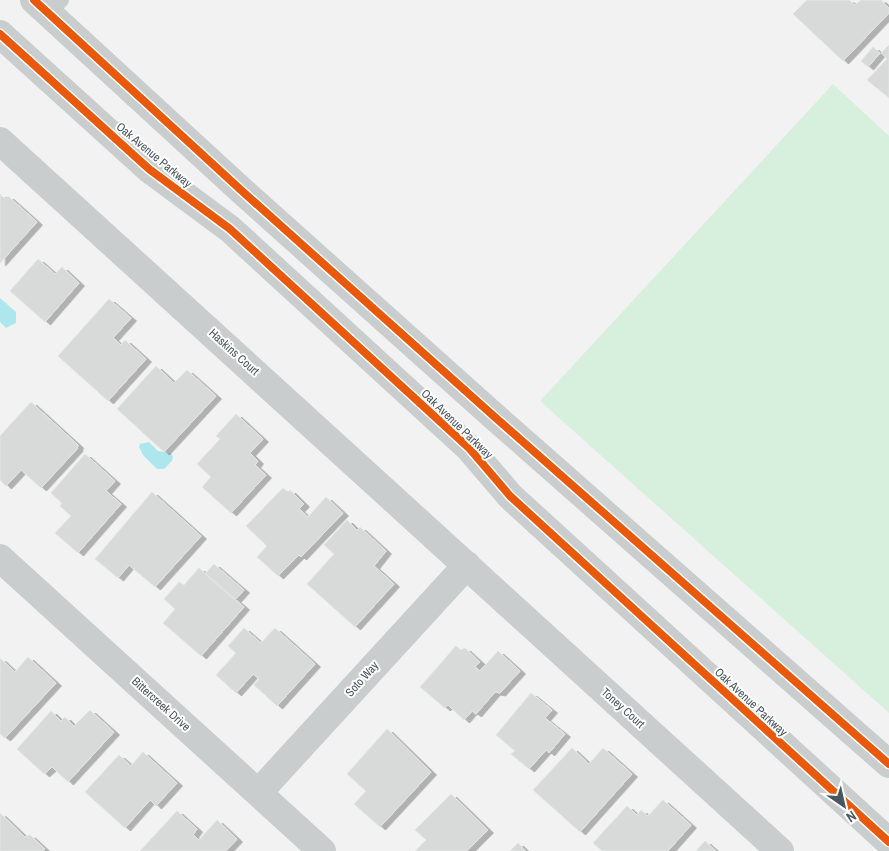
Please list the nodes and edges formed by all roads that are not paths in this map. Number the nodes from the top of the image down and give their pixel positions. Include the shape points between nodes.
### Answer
1 (48, 5) edge
2 (0, 34) edge
3 (0, 141) edge
4 (0, 558) edge
5 (467, 565) junction
6 (889, 764) edge
7 (258, 793) junction
8 (889, 842) edge
9 (322, 851) edge
10 (780, 851) edge

1 - 6 street via 242,191
2 - 8 street, Oak Avenue Parkway via 149,169 230,229 469,448 510,496
3 - 5 street, Haskins Court
4 - 7 street, Bittercreek Drive
5 - 7 street, Soto Way
5 - 10 street, Toney Court
7 - 9 street, Bittercreek Drive

